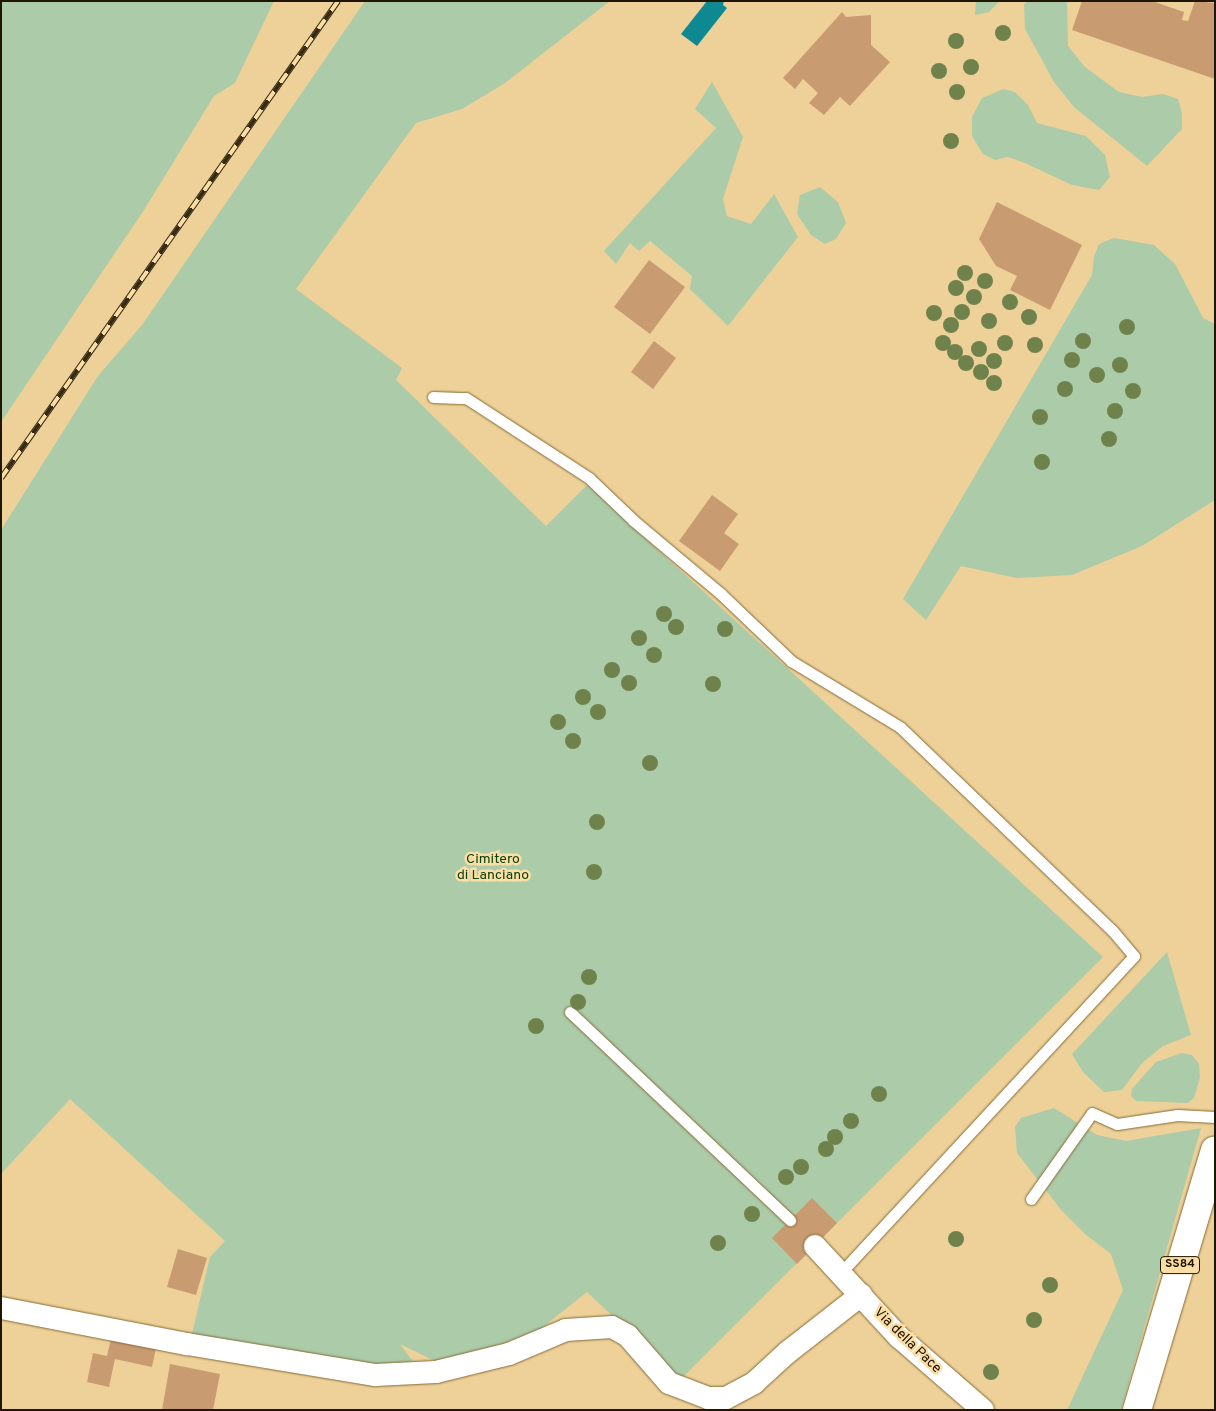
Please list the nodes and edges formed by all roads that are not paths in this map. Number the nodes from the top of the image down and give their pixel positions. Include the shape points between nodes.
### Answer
1 (432, 397) dead end
2 (570, 1012) dead end
3 (1215, 1117) edge
4 (1215, 1150) edge
5 (1031, 1199) dead end
6 (790, 1220) dead end
7 (815, 1246) dead end
8 (840, 1272) junction
9 (861, 1295) junction
10 (1, 1308) edge
11 (983, 1410) edge
12 (1137, 1410) edge

1 - 8 lane via 466,398 589,478 634,521 721,594 791,661 900,727 1112,930 1134,956
2 - 6 lane
3 - 5 lane via 1177,1115 1117,1124 1092,1113
4 - 12 main road, SS84
7 - 8 street, Via della Pace
8 - 9 street, Via della Pace
9 - 10 street via 754,1383 726,1398 708,1398 670,1383 628,1336 612,1327 566,1330 509,1354 436,1372 375,1375 187,1344
9 - 11 street, Via della Pace via 899,1337

